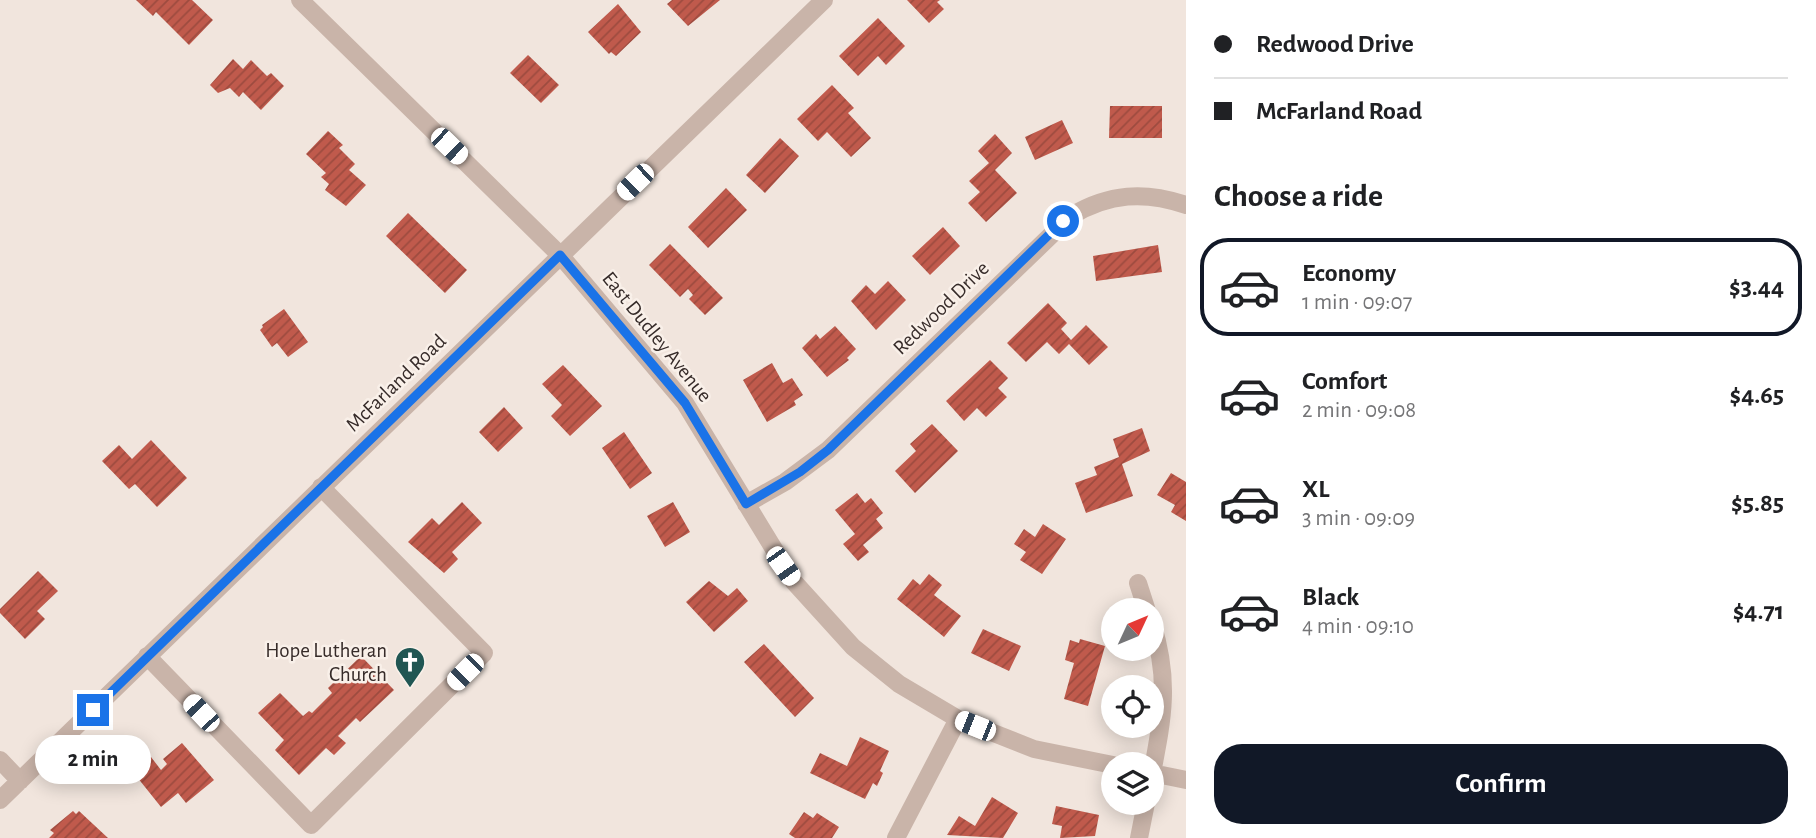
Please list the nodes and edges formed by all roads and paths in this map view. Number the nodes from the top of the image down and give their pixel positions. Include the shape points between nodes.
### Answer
1 (300, 0) edge
2 (824, 0) edge
3 (1186, 205) edge
4 (560, 255) junction
5 (321, 487) junction
6 (746, 504) junction
7 (1138, 583) dead end
8 (1143, 598) edge
9 (147, 656) junction
10 (1162, 662) edge
11 (958, 719) junction
12 (1156, 752) edge
13 (0, 760) edge
14 (1101, 763) edge
15 (1164, 775) edge
16 (1186, 780) edge
17 (20, 781) junction
18 (0, 800) edge
19 (1144, 815) edge
20 (896, 838) edge
21 (1139, 838) edge

1 - 4 street, East Dudley Avenue
2 - 4 street, McFarland Road
3 - 6 street, Redwood Drive via 1158,196 1128,195 1098,201 1071,216 828,450
4 - 5 street, McFarland Road
4 - 6 street, East Dudley Avenue via 685,403
5 - 9 street, McFarland Road
5 - 9 street via 484,653 310,825
6 - 11 street, East Dudley Avenue via 794,582 832,627 891,678
7 - 8 street
9 - 17 street, McFarland Road
10 - 12 street via 1165,696
11 - 14 street, East Dudley Avenue via 1034,749
11 - 20 street
13 - 17 street
15 - 16 street
17 - 18 street, McFarland Road
19 - 21 street

